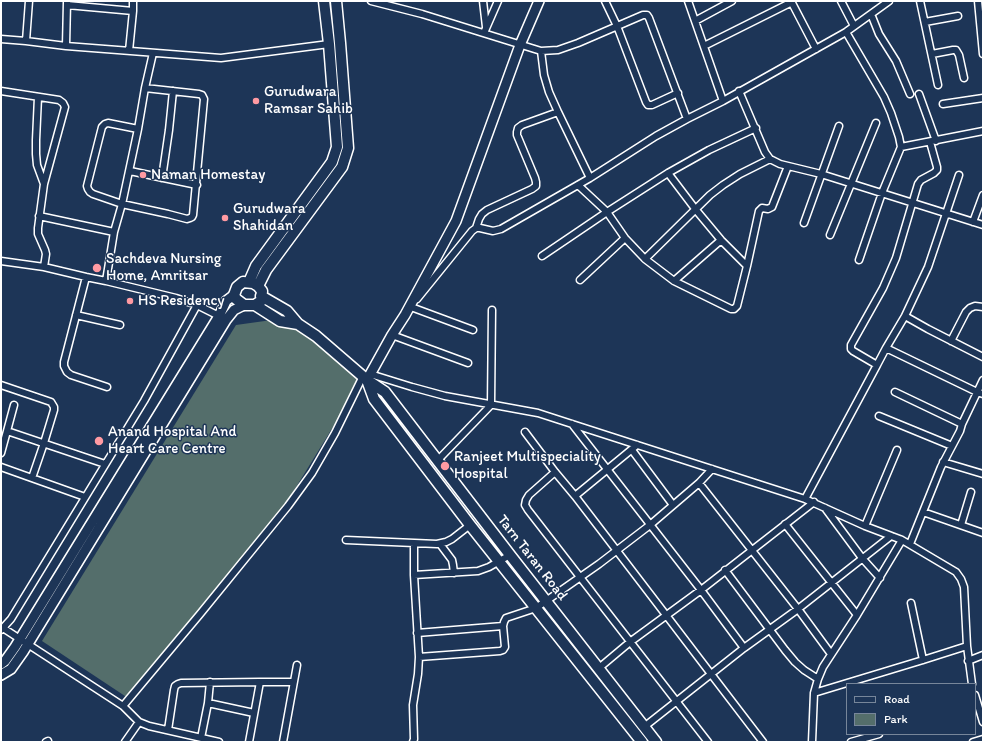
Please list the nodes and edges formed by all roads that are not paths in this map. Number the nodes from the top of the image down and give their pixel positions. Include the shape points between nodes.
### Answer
1 (29, 1) edge
2 (133, 1) edge
3 (324, 1) edge
4 (336, 1) edge
5 (371, 1) edge
6 (483, 1) edge
7 (498, 1) edge
8 (539, 1) edge
9 (605, 1) edge
10 (688, 1) edge
11 (732, 1) edge
12 (841, 1) edge
13 (889, 1) edge
14 (920, 1) edge
15 (978, 1) edge
16 (791, 2) edge
17 (67, 3) edge
18 (880, 4) edge
19 (133, 11) junction
20 (871, 14) junction
21 (981, 14) edge
22 (958, 16) dead end
23 (695, 21) junction
24 (925, 22) junction
25 (617, 26) junction
26 (854, 26) junction
27 (485, 30) junction
28 (846, 32) junction
29 (1, 39) edge
30 (26, 41) junction
31 (329, 44) junction
32 (520, 45) junction
33 (66, 46) junction
34 (704, 46) junction
35 (816, 49) junction
36 (129, 51) junction
37 (541, 51) junction
38 (152, 53) junction
39 (932, 54) junction
40 (983, 54) edge
41 (964, 78) dead end
42 (938, 85) dead end
43 (145, 88) junction
44 (1, 91) edge
45 (173, 91) junction
46 (739, 91) junction
47 (678, 93) junction
48 (910, 94) dead end
49 (919, 94) dead end
50 (38, 97) junction
51 (983, 98) edge
52 (723, 101) junction
53 (943, 104) dead end
54 (558, 112) junction
55 (687, 119) junction
56 (876, 124) dead end
57 (839, 126) dead end
58 (756, 128) junction
59 (138, 129) junction
60 (983, 131) edge
61 (933, 141) junction
62 (901, 147) junction
63 (770, 159) junction
64 (788, 166) junction
65 (130, 170) junction
66 (668, 173) junction
67 (821, 174) junction
68 (959, 175) dead end
69 (162, 178) junction
70 (590, 178) junction
71 (44, 184) junction
72 (852, 184) junction
73 (197, 185) junction
74 (578, 185) junction
75 (882, 193) junction
76 (983, 195) edge
77 (912, 203) junction
78 (122, 204) junction
79 (696, 210) junction
80 (607, 212) junction
81 (946, 213) junction
82 (39, 216) junction
83 (973, 222) junction
84 (804, 223) dead end
85 (983, 225) edge
86 (476, 228) junction
87 (114, 232) junction
88 (830, 235) dead end
89 (625, 238) junction
90 (721, 240) junction
91 (542, 256) dead end
92 (645, 258) junction
93 (858, 260) dead end
94 (1, 261) edge
95 (747, 266) junction
96 (44, 267) junction
97 (86, 277) junction
98 (580, 280) dead end
99 (106, 281) junction
100 (674, 281) junction
101 (256, 288) junction
102 (234, 295) junction
103 (197, 305) junction
104 (250, 305) junction
105 (983, 306) edge
106 (411, 307) junction
107 (492, 310) dead end
108 (76, 315) junction
109 (405, 315) junction
110 (219, 316) junction
111 (905, 316) junction
112 (298, 324) junction
113 (120, 325) dead end
114 (472, 330) dead end
115 (392, 335) junction
116 (951, 341) junction
117 (886, 348) junction
118 (983, 357) edge
119 (468, 363) dead end
120 (877, 365) junction
121 (367, 377) junction
122 (983, 380) edge
123 (1, 385) edge
124 (107, 387) dead end
125 (895, 392) dead end
126 (980, 393) edge
127 (14, 405) dead end
128 (491, 405) junction
129 (879, 416) dead end
130 (572, 424) junction
131 (962, 424) junction
132 (7, 431) junction
133 (525, 432) dead end
134 (44, 443) junction
135 (637, 445) junction
136 (952, 446) junction
137 (632, 450) junction
138 (897, 450) dead end
139 (1, 452) edge
140 (438, 460) junction
141 (943, 462) junction
142 (105, 464) junction
143 (1, 467) edge
144 (608, 469) junction
145 (712, 470) junction
146 (555, 472) junction
147 (983, 474) edge
148 (32, 478) junction
149 (699, 483) junction
150 (971, 492) dead end
151 (575, 496) junction
152 (85, 497) junction
153 (805, 499) junction
154 (814, 502) junction
155 (673, 505) junction
156 (824, 507) junction
157 (923, 512) junction
158 (785, 524) junction
159 (470, 525) junction
160 (650, 525) junction
161 (961, 525) junction
162 (866, 526) junction
163 (983, 533) edge
164 (891, 536) junction
165 (346, 540) dead end
166 (902, 540) junction
167 (414, 544) junction
168 (440, 544) junction
169 (910, 544) junction
170 (751, 550) junction
171 (617, 551) junction
172 (510, 555) junction
173 (862, 558) junction
174 (499, 562) junction
175 (725, 570) junction
176 (454, 573) junction
177 (414, 575) junction
178 (580, 578) junction
179 (880, 578) junction
180 (831, 582) junction
181 (701, 590) junction
182 (546, 601) junction
183 (911, 603) dead end
184 (536, 608) junction
185 (798, 609) junction
186 (666, 615) junction
187 (857, 615) junction
188 (503, 626) junction
189 (2, 629) edge
190 (769, 630) junction
191 (417, 634) junction
192 (25, 641) junction
193 (630, 642) junction
194 (966, 646) junction
195 (744, 648) junction
196 (831, 654) junction
197 (983, 655) edge
198 (419, 657) junction
199 (924, 660) junction
200 (968, 661) junction
201 (1, 664) edge
202 (297, 665) dead end
203 (599, 668) junction
204 (711, 674) junction
205 (1, 675) edge
206 (818, 679) junction
207 (210, 682) junction
208 (260, 682) junction
209 (294, 682) junction
210 (846, 683) edge
211 (847, 683) edge
212 (972, 683) edge
213 (814, 693) junction
214 (677, 702) junction
215 (208, 703) junction
216 (123, 706) junction
217 (979, 706) edge
218 (254, 713) junction
219 (139, 722) junction
220 (983, 722) edge
221 (644, 728) junction
222 (168, 730) junction
223 (876, 735) edge
224 (202, 738) junction
225 (983, 739) edge
226 (124, 742) edge
227 (219, 742) edge
228 (249, 742) edge
229 (283, 742) edge
230 (413, 742) edge
231 (642, 742) edge
232 (656, 742) edge
233 (708, 742) edge
234 (763, 742) edge
235 (812, 742) edge
236 (851, 742) edge
237 (973, 742) edge

1 - 30 street
2 - 19 street
3 - 31 main road
4 - 101 main road via 348,148 342,167 266,270
5 - 27 street
6 - 27 street
7 - 27 street
8 - 32 main road
9 - 25 street
10 - 23 street
11 - 23 street
12 - 26 street
13 - 18 street
14 - 24 street
15 - 21 street
16 - 34 street
16 - 35 street
17 - 19 street
17 - 33 street
18 - 20 street
19 - 36 street
20 - 26 street
20 - 48 street
21 - 40 street
22 - 24 street
23 - 34 street
24 - 39 street
25 - 37 street via 558,50
25 - 47 street via 647,15
25 - 47 street via 648,105
26 - 28 street
27 - 32 street
28 - 35 street
28 - 62 street via 884,97
29 - 30 street
30 - 33 street
31 - 38 street via 221,58
31 - 101 main road via 337,147 332,162 256,266
32 - 37 street
32 - 109 main road via 456,221
33 - 36 street
34 - 52 street
35 - 46 street
36 - 38 street
37 - 54 street via 544,75
38 - 43 street
39 - 41 street via 956,50
39 - 42 street
43 - 45 street
43 - 59 street
44 - 50 street
45 - 69 street
45 - 73 street via 199,94 204,99
46 - 52 street
46 - 58 street
47 - 55 street
49 - 61 street
50 - 71 street via 36,154
50 - 71 street via 59,100 65,107
51 - 53 street
52 - 55 street
54 - 70 street
54 - 86 street via 518,128 517,136 536,178 536,186 487,210 478,219
55 - 70 street
56 - 72 street
57 - 67 street
58 - 63 street
58 - 66 street
59 - 65 street
59 - 78 street via 104,124 87,186 92,194
60 - 61 street
61 - 62 street
61 - 77 street via 937,170 921,180
62 - 75 street
63 - 64 street
63 - 79 street via 723,185
64 - 67 street
64 - 95 street via 772,208 762,208 759,211
65 - 69 street
65 - 78 street
66 - 79 street
66 - 80 street
67 - 72 street
67 - 84 street
68 - 81 street
69 - 73 street
70 - 74 street
71 - 82 street
72 - 75 street
72 - 88 street
73 - 78 street via 193,215 187,219
74 - 80 street
74 - 86 street via 501,229 493,231
75 - 77 street
75 - 93 street
76 - 83 street
77 - 81 street
77 - 120 street via 896,258 883,288 851,345 853,351
78 - 87 street
79 - 90 street
79 - 92 street
80 - 89 street
80 - 91 street
81 - 83 street
81 - 111 street via 928,267
82 - 87 street
82 - 96 street via 38,234 46,254
83 - 85 street
86 - 106 street
87 - 99 street
89 - 92 street
89 - 98 street
90 - 95 street
90 - 100 street
92 - 100 street
94 - 96 street
95 - 100 street via 737,306 734,309
96 - 97 street
97 - 99 street
97 - 108 street
99 - 103 street
101 - 102 main road via 243,282 237,287
101 - 104 main road via 261,302
101 - 112 main road via 287,311
102 - 104 main road via 236,300
102 - 110 main road via 226,301
103 - 110 street
103 - 142 street via 144,401
104 - 112 main road via 280,321
104 - 192 main road via 234,310 226,320
105 - 116 street via 975,306 966,312
106 - 109 street
106 - 114 street
107 - 128 street
108 - 113 street
108 - 124 street via 64,366 71,375
109 - 115 main road
110 - 192 main road
111 - 116 street
111 - 117 street
112 - 121 main road, Tarn Taran Road
115 - 119 street
115 - 121 main road
116 - 118 street
117 - 120 street
117 - 126 street
120 - 153 street
121 - 128 street
121 - 140 main road, Tarn Taran Road via 385,392
121 - 159 main road, Tarn Taran Road via 374,399
121 - 216 street via 316,467 288,506
122 - 126 street
123 - 134 street via 53,404 54,410
125 - 131 street
126 - 131 street
127 - 132 street
128 - 130 street via 538,413
128 - 140 street
129 - 136 street
130 - 135 street
130 - 144 street
131 - 136 street
132 - 134 street
132 - 139 street
133 - 146 street
134 - 142 street
134 - 148 street
135 - 137 street
135 - 145 street
136 - 141 street
137 - 144 street
137 - 155 street
138 - 162 street
140 - 172 main road, Tarn Taran Road
141 - 147 street
141 - 157 street
142 - 152 street
143 - 148 street
144 - 151 street
144 - 160 street
145 - 149 street
145 - 153 street
146 - 151 street
146 - 178 street via 529,495 525,505
148 - 152 street
149 - 155 street
149 - 170 street
150 - 161 street
151 - 171 street
152 - 189 street via 11,619
153 - 154 street
154 - 156 street
154 - 158 street
155 - 160 street
156 - 162 street
156 - 173 street
157 - 161 street
157 - 169 street
158 - 170 street
158 - 180 street
159 - 168 street via 452,539
159 - 174 main road, Tarn Taran Road
160 - 171 street
160 - 181 street
161 - 163 street
162 - 164 street
164 - 166 street
164 - 173 street
165 - 167 street
166 - 169 street
166 - 179 street
167 - 168 street
167 - 177 street
168 - 176 street via 452,560
169 - 194 street via 956,572 961,579 964,587
170 - 175 street
170 - 185 street
171 - 178 street
171 - 186 street
172 - 174 street
172 - 182 main road, Tarn Taran Road
173 - 179 street
173 - 180 street
174 - 176 street via 478,570
174 - 184 main road, Tarn Taran Road
175 - 181 street
175 - 190 street
176 - 177 street
177 - 191 street
178 - 182 street
178 - 193 street
179 - 187 street
180 - 185 street
180 - 187 street
181 - 186 street
181 - 195 street
182 - 184 street
182 - 203 main road, Tarn Taran Road
183 - 199 street
184 - 188 street via 506,618
184 - 231 main road, Tarn Taran Road
185 - 190 street
185 - 196 street
186 - 193 street
186 - 204 street
187 - 196 street
188 - 191 street
188 - 198 street via 503,650
189 - 192 street
190 - 195 street
190 - 206 street via 795,662
191 - 198 street
192 - 201 main road
192 - 205 main road via 24,652 10,669
192 - 216 street
193 - 203 street
193 - 214 street
194 - 199 street
194 - 200 street
195 - 204 street
196 - 206 street
197 - 200 street
198 - 230 street via 413,705
199 - 211 street
200 - 212 street
202 - 209 street
203 - 221 main road, Tarn Taran Road
204 - 214 street
204 - 234 street
206 - 213 street
207 - 208 street
207 - 215 street
207 - 222 street via 181,683 175,686
208 - 209 street
208 - 218 street
209 - 229 street
210 - 213 street
213 - 235 street
214 - 221 street
214 - 233 street
215 - 218 street
215 - 224 street
216 - 219 street
217 - 220 street
218 - 228 street
219 - 222 street
219 - 226 street
221 - 232 main road, Tarn Taran Road
222 - 224 street
223 - 236 street
224 - 227 street
225 - 237 street

